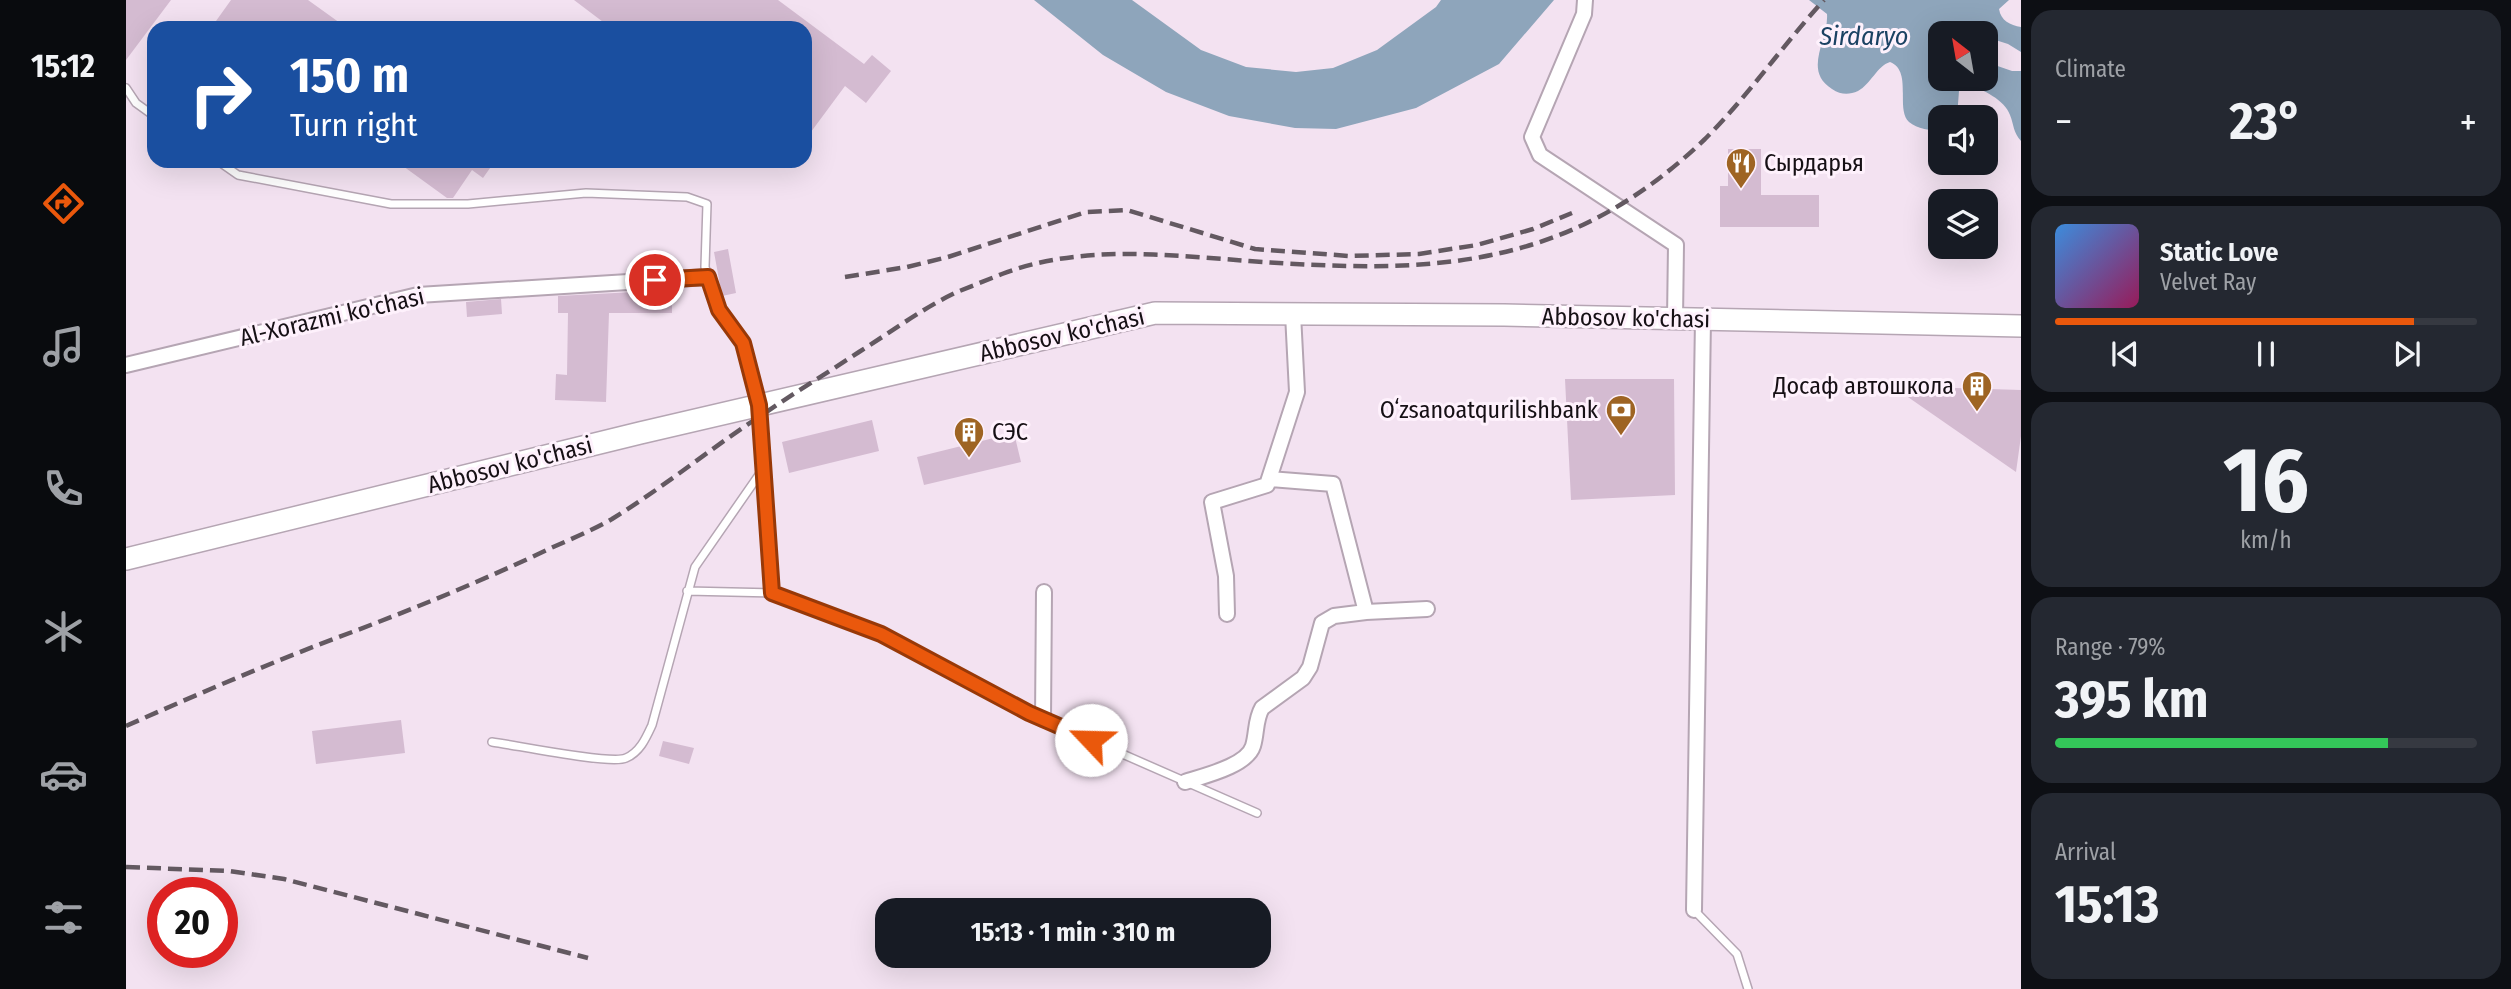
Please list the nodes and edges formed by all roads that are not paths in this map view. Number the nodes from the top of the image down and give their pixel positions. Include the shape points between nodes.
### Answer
1 (1585, 0) edge
2 (126, 88) edge
3 (147, 111) edge
4 (228, 168) edge
5 (708, 277) junction
6 (1293, 314) junction
7 (1675, 318) junction
8 (1703, 319) junction
9 (2021, 326) edge
10 (126, 365) edge
11 (759, 405) junction
12 (764, 468) junction
13 (1269, 479) junction
14 (126, 559) edge
15 (687, 591) junction
16 (1044, 592) dead end
17 (772, 593) junction
18 (1427, 609) dead end
19 (1366, 612) junction
20 (1227, 614) dead end
21 (1043, 719) junction
22 (492, 742) dead end
23 (1185, 782) junction
24 (1257, 813) dead end
25 (1693, 910) joint
26 (1748, 989) edge

1 - 7 street via 1584,14 1532,137 1540,155 1676,246
2 - 3 lane
4 - 5 lane via 238,175 391,204 468,204 586,193 687,197 707,204
5 - 10 street, Al-Xorazmi ko'chasi via 418,295
5 - 11 lane via 719,310 743,343
6 - 7 main road, Abbosov ko'chasi
6 - 11 main road, Abbosov ko'chasi via 1155,313
6 - 13 street via 1297,392
7 - 8 main road, Abbosov ko'chasi
8 - 9 main road, Abbosov ko'chasi
8 - 25 street
11 - 12 lane
11 - 14 main road, Abbosov ko'chasi
12 - 15 lane via 695,567
12 - 17 lane
13 - 19 street via 1333,484
13 - 20 street via 1267,485 1212,502 1226,576
15 - 17 lane
15 - 22 lane via 652,725 636,752 617,761
16 - 21 street
17 - 21 lane via 881,634
18 - 19 street
19 - 23 street via 1334,616 1322,623 1303,678 1262,708 1248,756
21 - 23 lane
23 - 24 lane
25 - 26 lane via 1737,954

